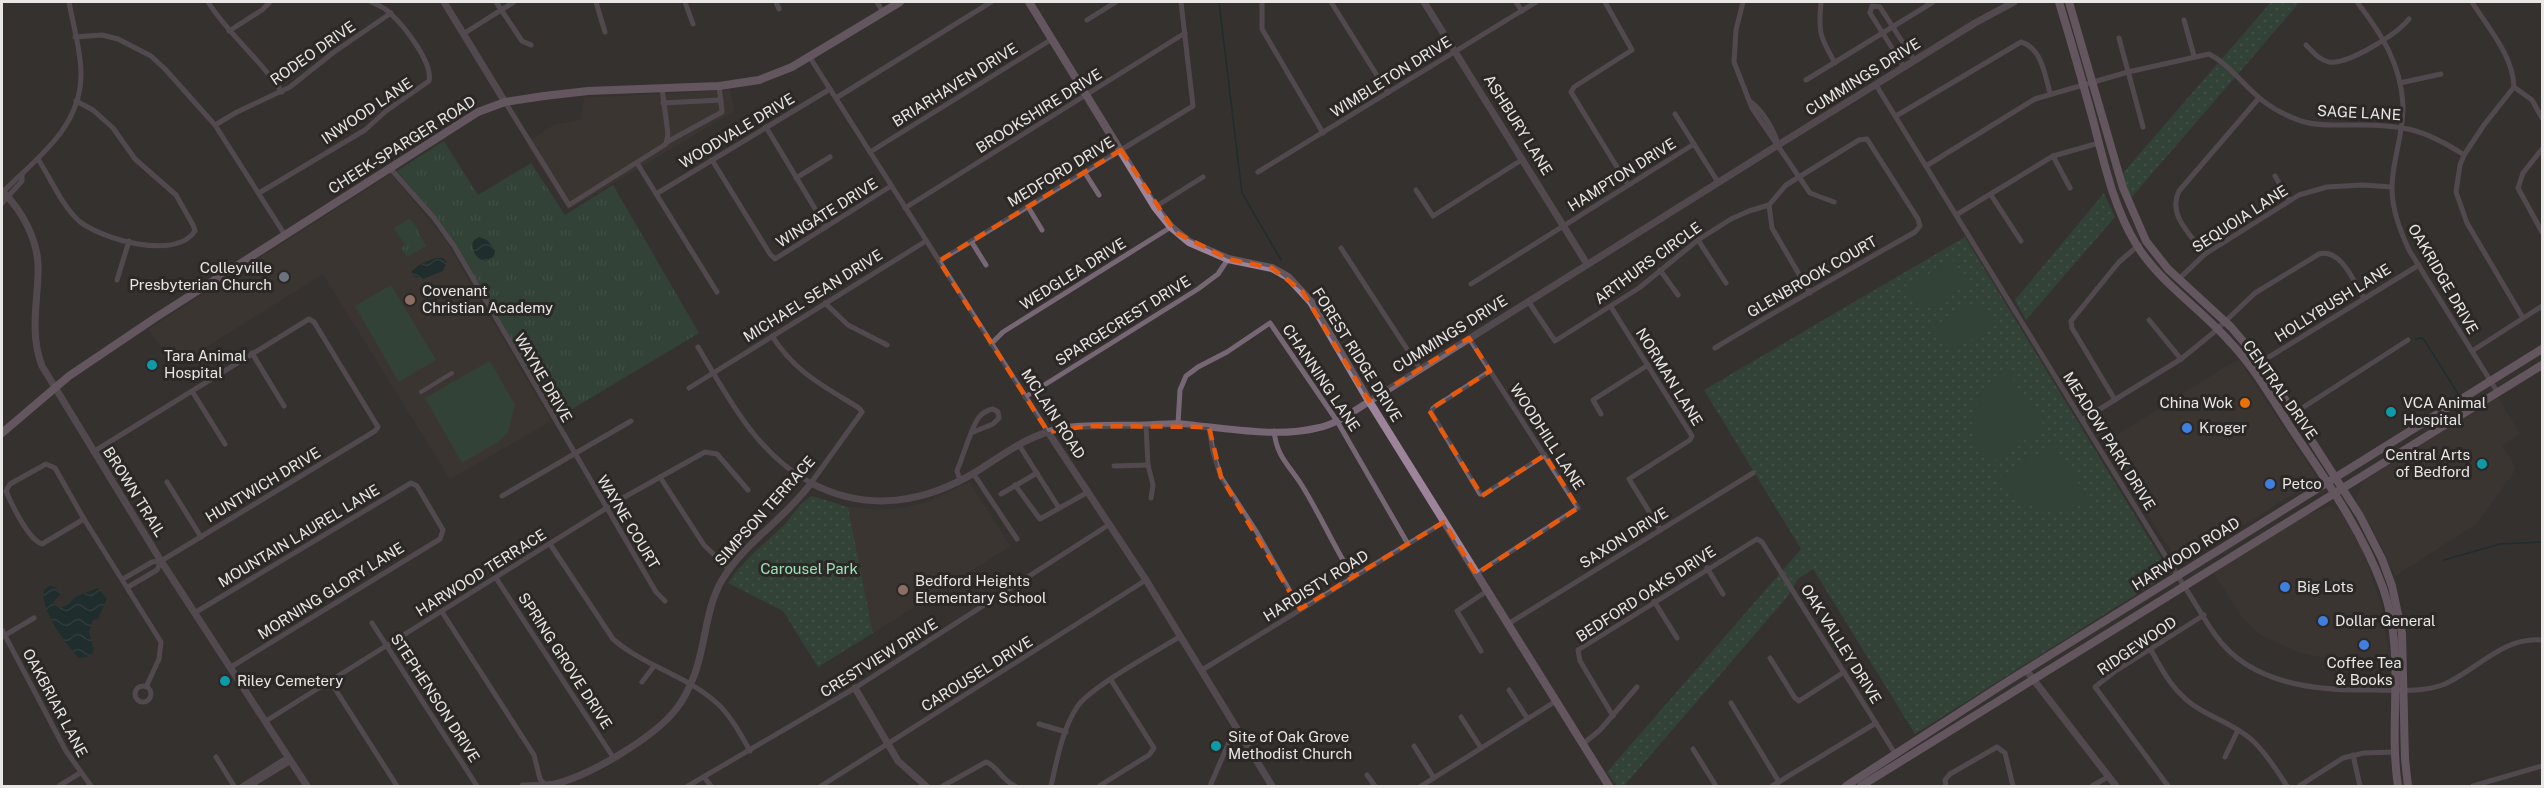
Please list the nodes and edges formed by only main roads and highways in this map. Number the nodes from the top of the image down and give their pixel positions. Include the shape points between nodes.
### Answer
1 (900, 2) edge
2 (1029, 2) edge
3 (2060, 2) edge
4 (2069, 2) edge
5 (2542, 349) edge
6 (2531, 356) junction
7 (2540, 367) edge
8 (2416, 429) junction
9 (2, 433) edge
10 (2423, 438) junction
11 (2336, 478) junction
12 (2328, 483) junction
13 (2338, 490) junction
14 (2250, 531) junction
15 (2256, 541) junction
16 (2380, 554) junction
17 (2371, 558) junction
18 (2402, 630) junction
19 (2392, 631) junction
20 (1898, 758) junction
21 (1864, 784) edge
22 (1609, 786) edge
23 (1846, 786) edge
24 (2398, 786) edge
25 (2408, 786) edge

1 - 9 main road, CHEEK-SPARGER ROAD via 774,76 719,86 588,91 505,102 464,119 155,318 54,388
2 - 22 main road, FOREST RIDGE DRIVE via 1171,227 1189,242 1228,259 1272,268 1288,277 1311,302
3 - 12 main road, CENTRAL DRIVE via 2115,200 2138,246 2163,278 2250,366
4 - 11 main road, CENTRAL DRIVE via 2122,188 2146,241 2156,256 2225,321 2260,362
5 - 6 main road, HARWOOD ROAD
6 - 7 main road
6 - 8 main road, HARWOOD ROAD
7 - 10 main road, HARWOOD ROAD
8 - 10 main road
8 - 11 main road, HARWOOD ROAD
10 - 13 main road, HARWOOD ROAD
11 - 12 main road, HARWOOD ROAD
11 - 13 main road, CENTRAL DRIVE
12 - 13 main road, CENTRAL DRIVE
12 - 14 main road, HARWOOD ROAD
13 - 15 main road, HARWOOD ROAD
13 - 16 main road, CENTRAL DRIVE
13 - 17 main road, CENTRAL DRIVE
14 - 15 main road
14 - 20 main road, HARWOOD ROAD via 2026,670
15 - 20 main road, HARWOOD ROAD
16 - 17 main road
16 - 18 main road, CENTRAL DRIVE
17 - 19 main road, CENTRAL DRIVE via 2384,591
18 - 19 main road
18 - 25 main road, CENTRAL DRIVE
19 - 24 main road, CENTRAL DRIVE
20 - 21 main road, HARWOOD ROAD
21 - 23 main road, HARWOOD ROAD

